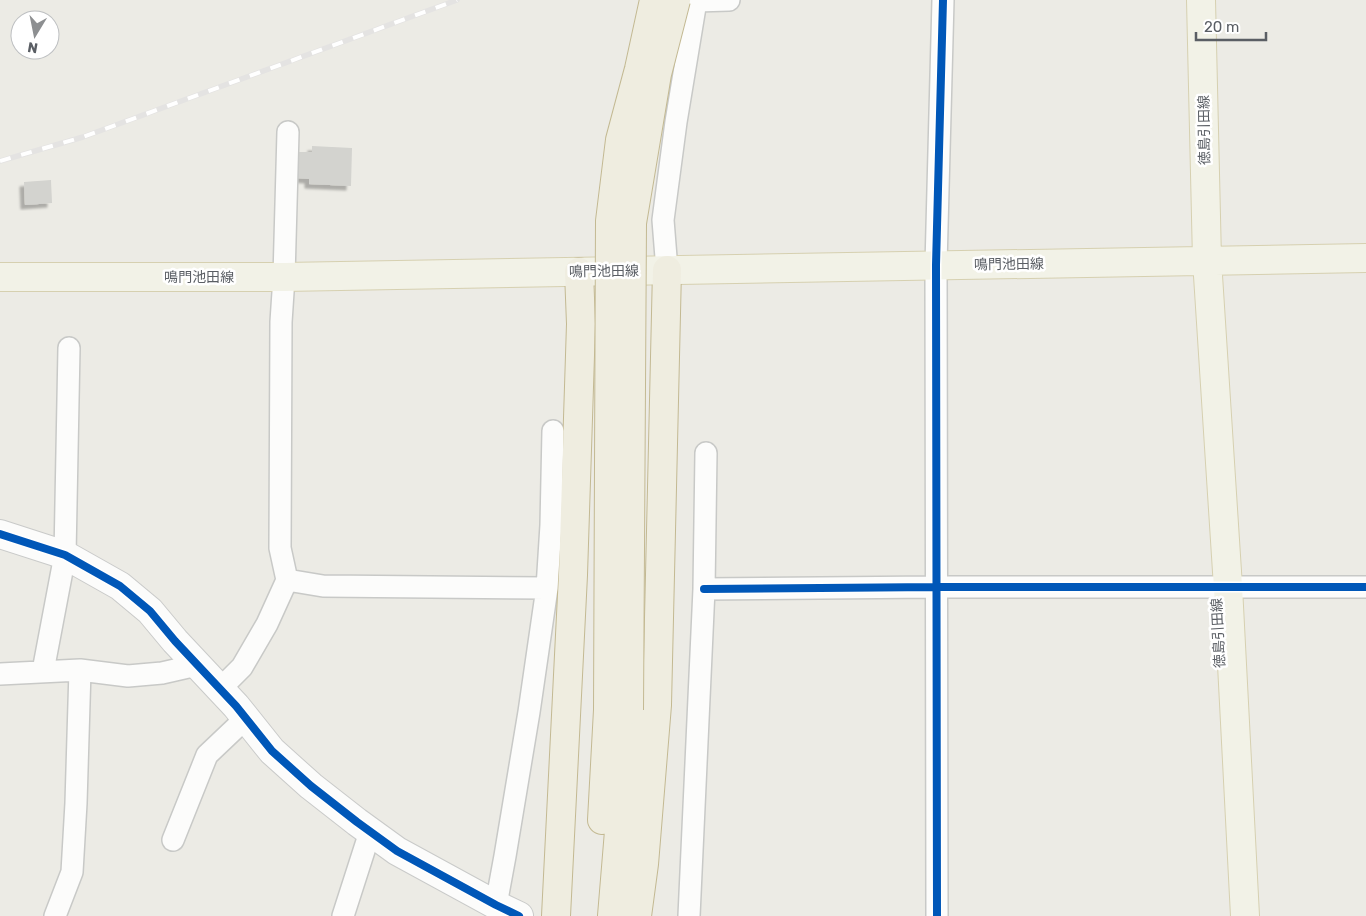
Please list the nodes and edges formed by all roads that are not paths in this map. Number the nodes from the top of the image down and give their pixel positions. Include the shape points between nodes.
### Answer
1 (654, 0) edge
2 (676, 0) edge
3 (729, 0) edge
4 (944, 0) edge
5 (1201, 0) edge
6 (288, 132) dead end
7 (1366, 258) edge
8 (1207, 260) junction
9 (936, 265) junction
10 (668, 270) junction
11 (579, 272) junction
12 (0, 277) edge
13 (284, 277) junction
14 (68, 348) dead end
15 (553, 431) dead end
16 (706, 453) dead end
17 (0, 534) edge
18 (65, 555) junction
19 (287, 580) junction
20 (936, 587) junction
21 (1228, 587) junction
22 (547, 588) junction
23 (1366, 588) edge
24 (704, 589) junction
25 (198, 666) junction
26 (80, 670) junction
27 (43, 671) junction
28 (0, 674) edge
29 (220, 689) junction
30 (619, 710) junction
31 (246, 718) junction
32 (370, 832) junction
33 (173, 840) dead end
34 (509, 912) edge
35 (55, 916) edge
36 (343, 916) edge
37 (556, 916) edge
38 (594, 916) edge
39 (612, 916) edge
40 (637, 916) edge
41 (689, 916) edge
42 (937, 916) edge
43 (1245, 916) edge

1 - 30 highway, bridge via 620,140 610,221
2 - 30 highway, bridge via 657,74 632,222
3 - 10 street via 696,1 663,220
4 - 9 street
5 - 8 main road, 徳島引田線
6 - 13 street
7 - 8 main road
8 - 9 main road, 鳴門池田線
8 - 21 main road, 徳島引田線
9 - 10 main road, 鳴門池田線
9 - 20 street
10 - 11 main road, 鳴門池田線
10 - 40 highway via 657,705
11 - 13 main road, 鳴門池田線
11 - 37 highway via 581,324 573,565
12 - 13 main road, 鳴門池田線
13 - 19 street via 280,548
14 - 18 street
15 - 22 street
16 - 24 street
17 - 18 street
18 - 25 street via 120,586 150,610
18 - 27 street
19 - 22 street via 322,586
19 - 29 street via 242,667
20 - 21 street
20 - 24 street
20 - 42 street
21 - 23 street
21 - 43 main road, 徳島引田線
22 - 34 street via 505,856
24 - 41 street
25 - 26 street via 128,676
25 - 29 street
26 - 27 street
26 - 35 street via 72,872
27 - 28 street
29 - 31 street
30 - 38 highway
30 - 39 highway
31 - 32 street via 272,751
31 - 33 street via 206,755
32 - 34 street via 397,852
32 - 36 street

